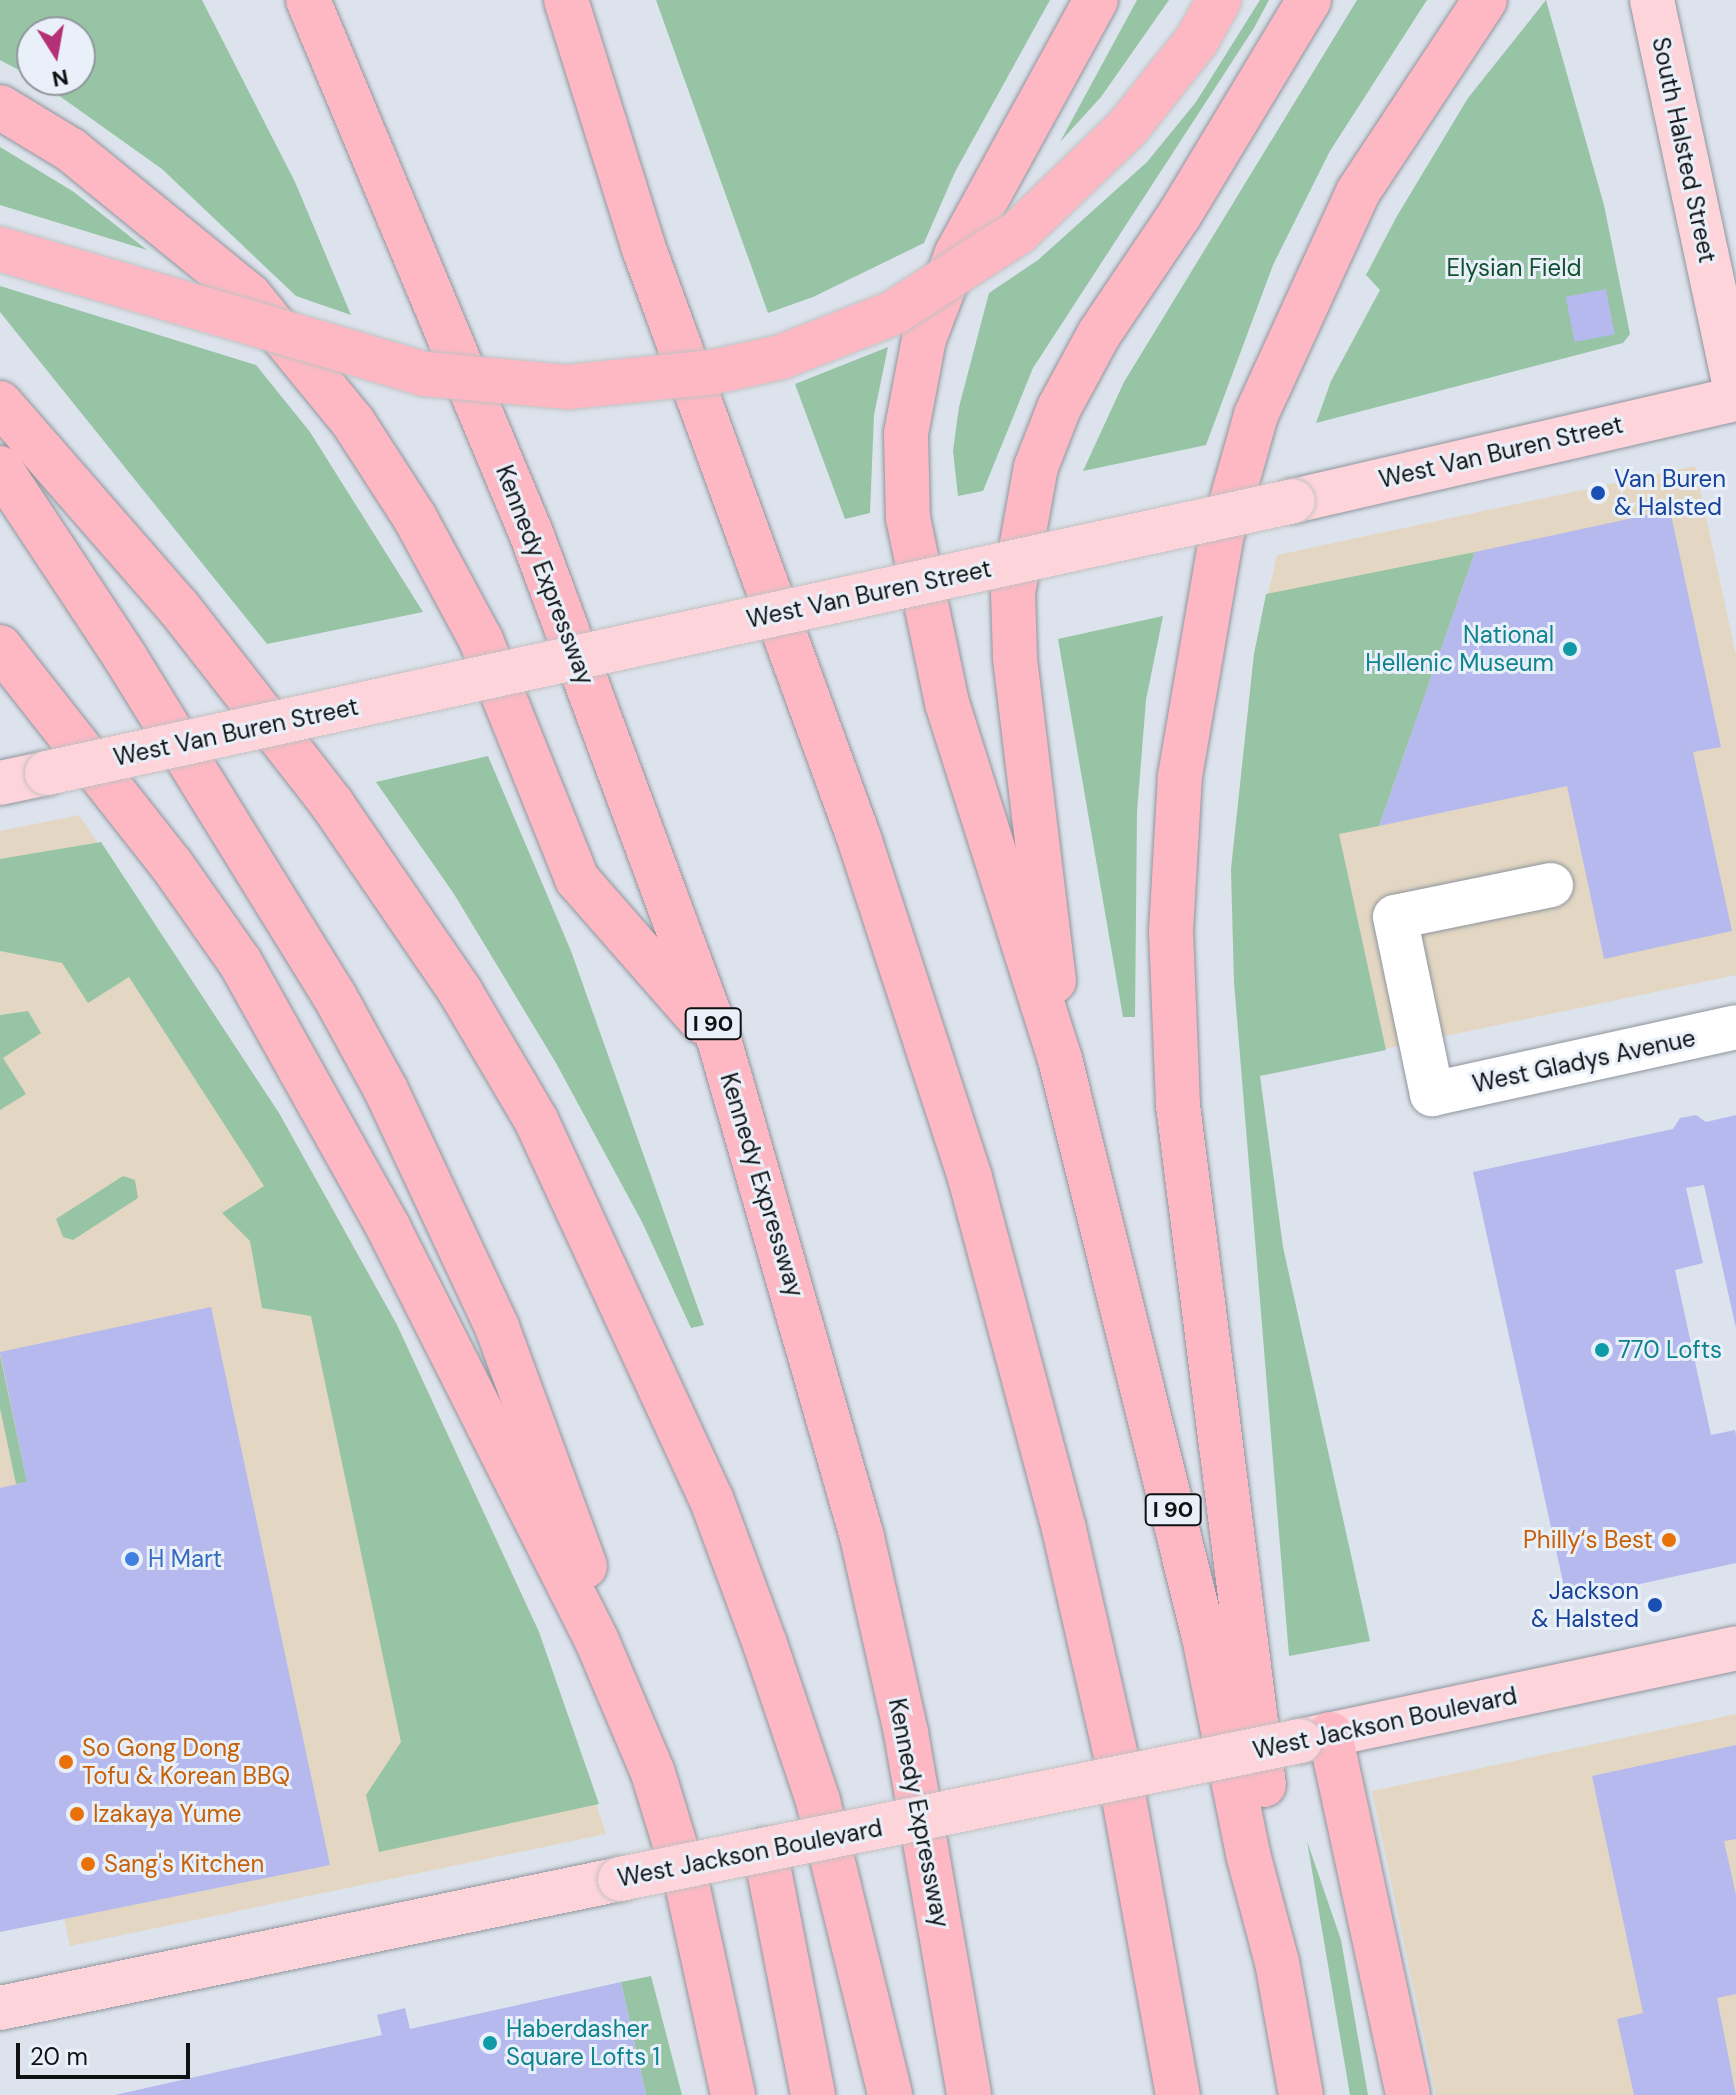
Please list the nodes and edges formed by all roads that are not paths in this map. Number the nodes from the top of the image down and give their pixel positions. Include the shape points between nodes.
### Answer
1 (308, 0) edge
2 (566, 0) edge
3 (1096, 0) edge
4 (1219, 0) edge
5 (1309, 0) edge
6 (1485, 0) edge
7 (1652, 0) edge
8 (0, 107) edge
9 (0, 249) edge
10 (1736, 396) edge
11 (0, 403) edge
12 (0, 468) edge
13 (0, 647) edge
14 (0, 783) edge
15 (1551, 885) dead end
16 (1736, 1027) edge
17 (720, 1043) junction
18 (1060, 1059) junction
19 (1736, 1648) edge
20 (1315, 1737) junction
21 (653, 1773) junction
22 (765, 1850) junction
23 (1277, 1962) junction
24 (0, 2008) edge
25 (733, 2095) edge
26 (813, 2095) edge
27 (890, 2095) edge
28 (969, 2095) edge
29 (1178, 2095) edge
30 (1301, 2095) edge
31 (1408, 2095) edge

1 - 17 highway, Kennedy Expressway / I 90 via 531,533
2 - 29 highway via 643,246 860,841 970,1178 1064,1529 1114,1744
3 - 18 highway via 957,253 924,339 906,433 908,518 928,631
4 - 9 highway, bridge via 1197,40 1128,127 1019,232 893,313 781,357 727,369 641,383 568,387 424,374
5 - 18 highway, I 90 via 1180,214 1099,334 1055,419 1021,528 1013,593 1015,657 1035,846 1050,925
6 - 23 highway via 1358,192 1256,415 1221,538 1180,776 1171,931 1178,1105 1273,1848
7 - 10 main road, South Halsted Street
8 - 17 highway via 71,150 249,295 353,422 415,518 481,640 577,879
10 - 14 main road, West Van Buren Street, bridge via 1293,501
11 - 27 highway via 179,608 332,804 460,991 536,1120 711,1498 765,1644 818,1801
12 - 21 highway via 125,657 334,995 424,1165 497,1327 551,1469
13 - 21 highway via 171,864 240,962 298,1060 597,1641
15 - 16 street, West Gladys Avenue via 1395,917 1432,1094
17 - 28 highway, Kennedy Expressway / I 90 via 862,1537 906,1733
18 - 23 highway, I 90 via 1204,1637 1248,1854
19 - 20 main road, West Jackson Boulevard
20 - 22 main road, West Jackson Boulevard, bridge
20 - 31 highway
21 - 25 highway via 687,1884
22 - 24 main road, West Jackson Boulevard, bridge
22 - 26 highway
23 - 30 highway, I 90

